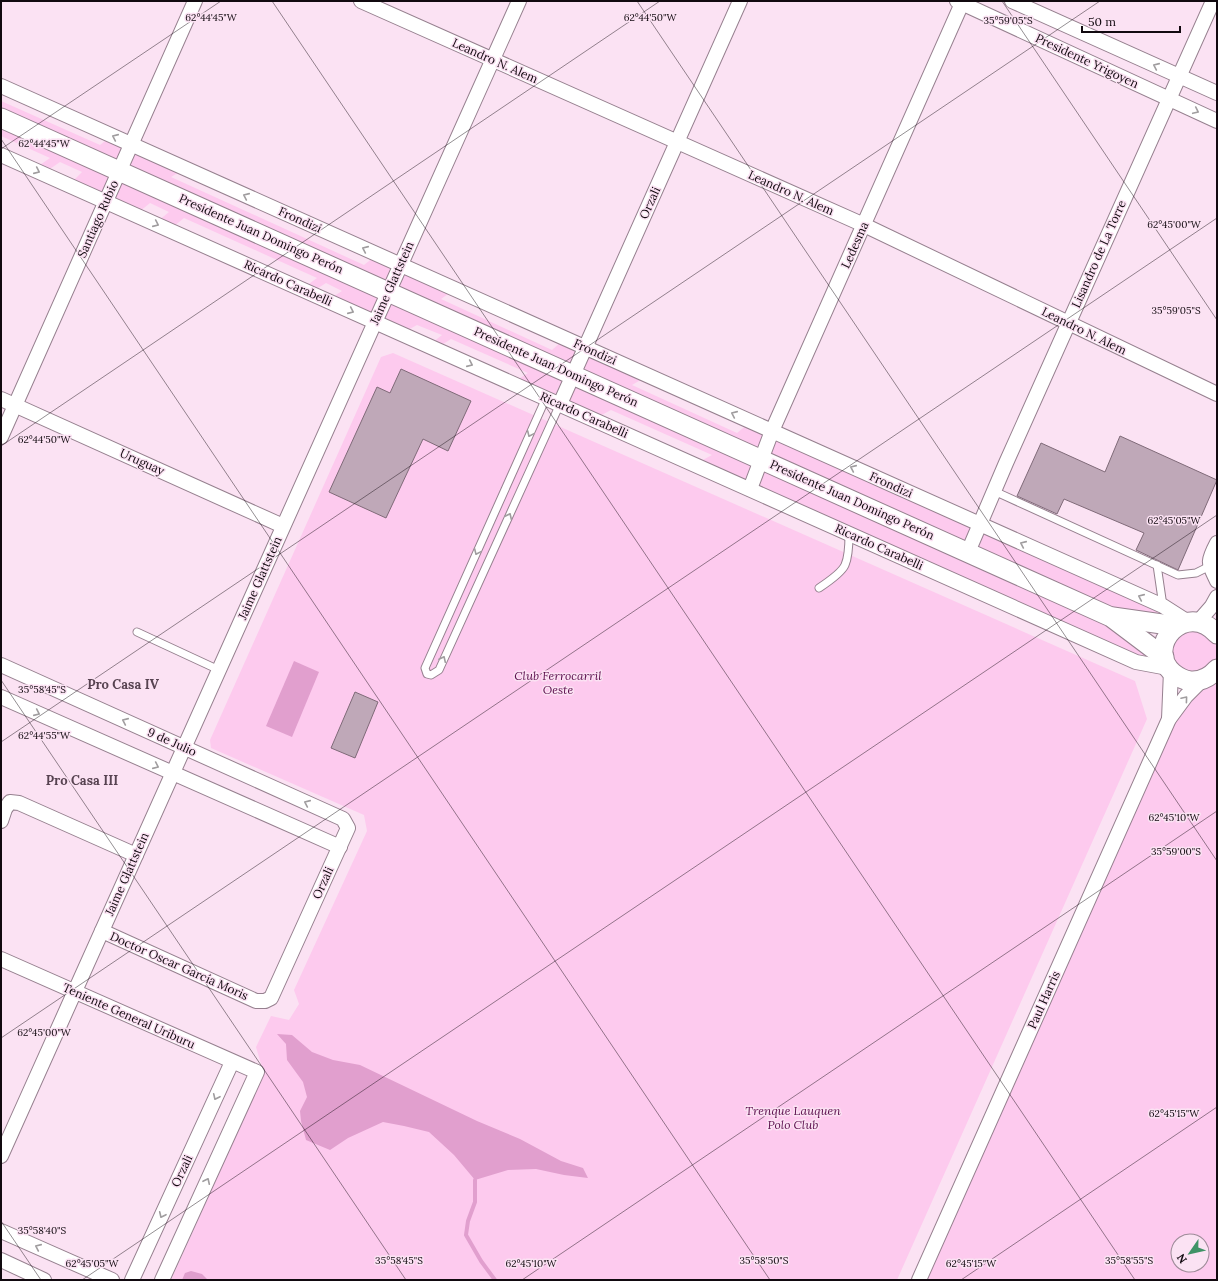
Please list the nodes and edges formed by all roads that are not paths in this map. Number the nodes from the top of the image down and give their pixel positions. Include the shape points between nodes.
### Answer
1 (195, 1) edge
2 (361, 1) edge
3 (519, 1) edge
4 (740, 1) edge
5 (1012, 1) edge
6 (1213, 1) edge
7 (961, 2) edge
8 (492, 60) junction
9 (1178, 76) junction
10 (1, 86) edge
11 (1217, 94) edge
12 (1168, 98) junction
13 (1, 118) edge
14 (1217, 120) edge
15 (677, 142) junction
16 (131, 144) junction
17 (1, 155) edge
18 (120, 170) junction
19 (106, 201) junction
20 (864, 225) junction
21 (400, 265) junction
22 (388, 292) junction
23 (375, 322) junction
24 (1068, 323) junction
25 (585, 348) junction
26 (573, 375) junction
27 (1217, 394) edge
28 (546, 398) junction
29 (1, 399) edge
30 (560, 404) junction
31 (15, 405) junction
32 (772, 431) junction
33 (1, 437) edge
34 (762, 460) junction
35 (750, 489) junction
36 (994, 491) junction
37 (980, 524) junction
38 (283, 526) junction
39 (849, 533) junction
40 (1217, 543) edge
41 (968, 552) junction
42 (1157, 565) junction
43 (1210, 566) junction
44 (1217, 581) edge
45 (819, 588) dead end
46 (1217, 597) edge
47 (1163, 606) junction
48 (1111, 617) junction
49 (1188, 623) junction
50 (137, 632) dead end
51 (1217, 634) edge
52 (1, 665) edge
53 (1168, 665) junction
54 (219, 670) junction
55 (1212, 675) edge
56 (1, 698) edge
57 (1169, 719) junction
58 (184, 747) junction
59 (172, 773) junction
60 (343, 819) joint
61 (1, 821) edge
62 (340, 847) junction
63 (136, 855) junction
64 (102, 931) junction
65 (1, 959) edge
66 (74, 992) junction
67 (256, 1001) joint
68 (232, 1062) junction
69 (1, 1156) edge
70 (1, 1231) edge
71 (1, 1260) edge
72 (44, 1280) edge
73 (112, 1280) edge
74 (132, 1280) edge
75 (162, 1280) edge
76 (919, 1280) edge

1 - 16 street, Santiago Rubio
2 - 8 street, Leandro N. Alem
3 - 8 street, Jaime Glattstein
4 - 15 street, Orzali
9 -> 5 street, Presidente Yrigoyen
6 - 9 street, Lisandro de La Torre
7 - 12 street, Presidente Yrigoyen
7 - 20 street, Ledesma
8 - 15 street, Leandro N. Alem
8 - 21 street, Jaime Glattstein
9 - 11 street, Presidente Yrigoyen
9 - 12 street, Lisandro de La Torre
16 -> 10 street, Frondizi
12 -> 14 street, Presidente Yrigoyen
12 - 24 street, Lisandro de La Torre
13 - 18 main road, Presidente Juan Domingo Perón
15 - 20 street, Leandro N. Alem
15 - 25 street, Orzali
16 - 18 street, Santiago Rubio
21 -> 16 street, Frondizi
17 -> 19 street, Ricardo Carabelli
18 - 19 street, Santiago Rubio
18 - 22 main road, Presidente Juan Domingo Perón
19 -> 23 street, Ricardo Carabelli
19 - 31 street, Santiago Rubio
20 - 24 street, Leandro N. Alem
20 - 32 street, Ledesma
21 - 22 street, Jaime Glattstein
21 - 25 street, Frondizi
22 - 23 street, Jaime Glattstein
22 - 26 main road, Presidente Juan Domingo Perón
23 -> 28 street, Ricardo Carabelli
23 - 38 street, Jaime Glattstein
24 - 27 street, Leandro N. Alem
24 - 36 street, Lisandro de La Torre
25 - 26 street, Orzali
32 -> 25 street, Frondizi
26 - 30 street, Orzali
26 - 34 main road, Presidente Juan Domingo Perón
28 - 30 street, Ricardo Carabelli
28 -> 30 lane via 425,668 427,674 431,675 439,670
29 - 31 street, Uruguay
30 - 35 street, Ricardo Carabelli
31 - 33 street, Santiago Rubio
31 - 38 street, Uruguay
32 - 34 street, Ledesma
37 -> 32 street, Frondizi
34 - 35 street, Ledesma
34 - 41 main road, Presidente Juan Domingo Perón
35 - 39 street, Ricardo Carabelli
36 - 37 street, Lisandro de La Torre
36 - 42 lane
37 - 41 street, Lisandro de La Torre
47 -> 37 street, Frondizi
38 - 54 street, Jaime Glattstein
39 - 45 lane via 845,566
39 - 53 street, Ricardo Carabelli via 1136,662
40 - 43 street via 1210,557
41 - 48 main road, Presidente Juan Domingo Perón
42 - 43 lane via 1178,575 1196,573
42 - 47 lane
43 - 44 street
46 - 49 street via 1212,606
47 - 49 street, Frondizi
48 - 49 main road, Presidente Juan Domingo Perón
48 - 53 main road, Presidente Juan Domingo Perón
49 - 51 main road via 1206,624
49 - 53 main road via 1170,632 1166,640 1163,648
50 - 54 lane
58 -> 52 street, 9 de Julio
53 - 55 main road, Presidente Juan Domingo Perón via 1178,676 1186,680 1194,681
53 - 57 street, Paul Harris
54 - 58 street, Jaime Glattstein
57 -> 55 street, Paul Harris via 1186,696
56 -> 59 street
57 - 76 street, Paul Harris
58 - 59 street, Jaime Glattstein
60 -> 58 street, 9 de Julio
59 - 62 street
59 - 63 street, Jaime Glattstein
60 - 62 street, Orzali via 348,828
61 - 63 street via 10,802 19,803
62 - 67 street, Orzali via 272,998
63 - 64 street, Jaime Glattstein
64 - 66 street, Jaime Glattstein
64 - 67 street, Doctor Oscar García Moris
65 - 66 street, Teniente General Uriburu
66 - 68 street, Teniente General Uriburu
66 - 69 street, Jaime Glattstein
68 -> 74 street, Orzali
75 -> 68 street, Teniente General Uriburu via 257,1072
73 -> 70 street
71 - 72 street

